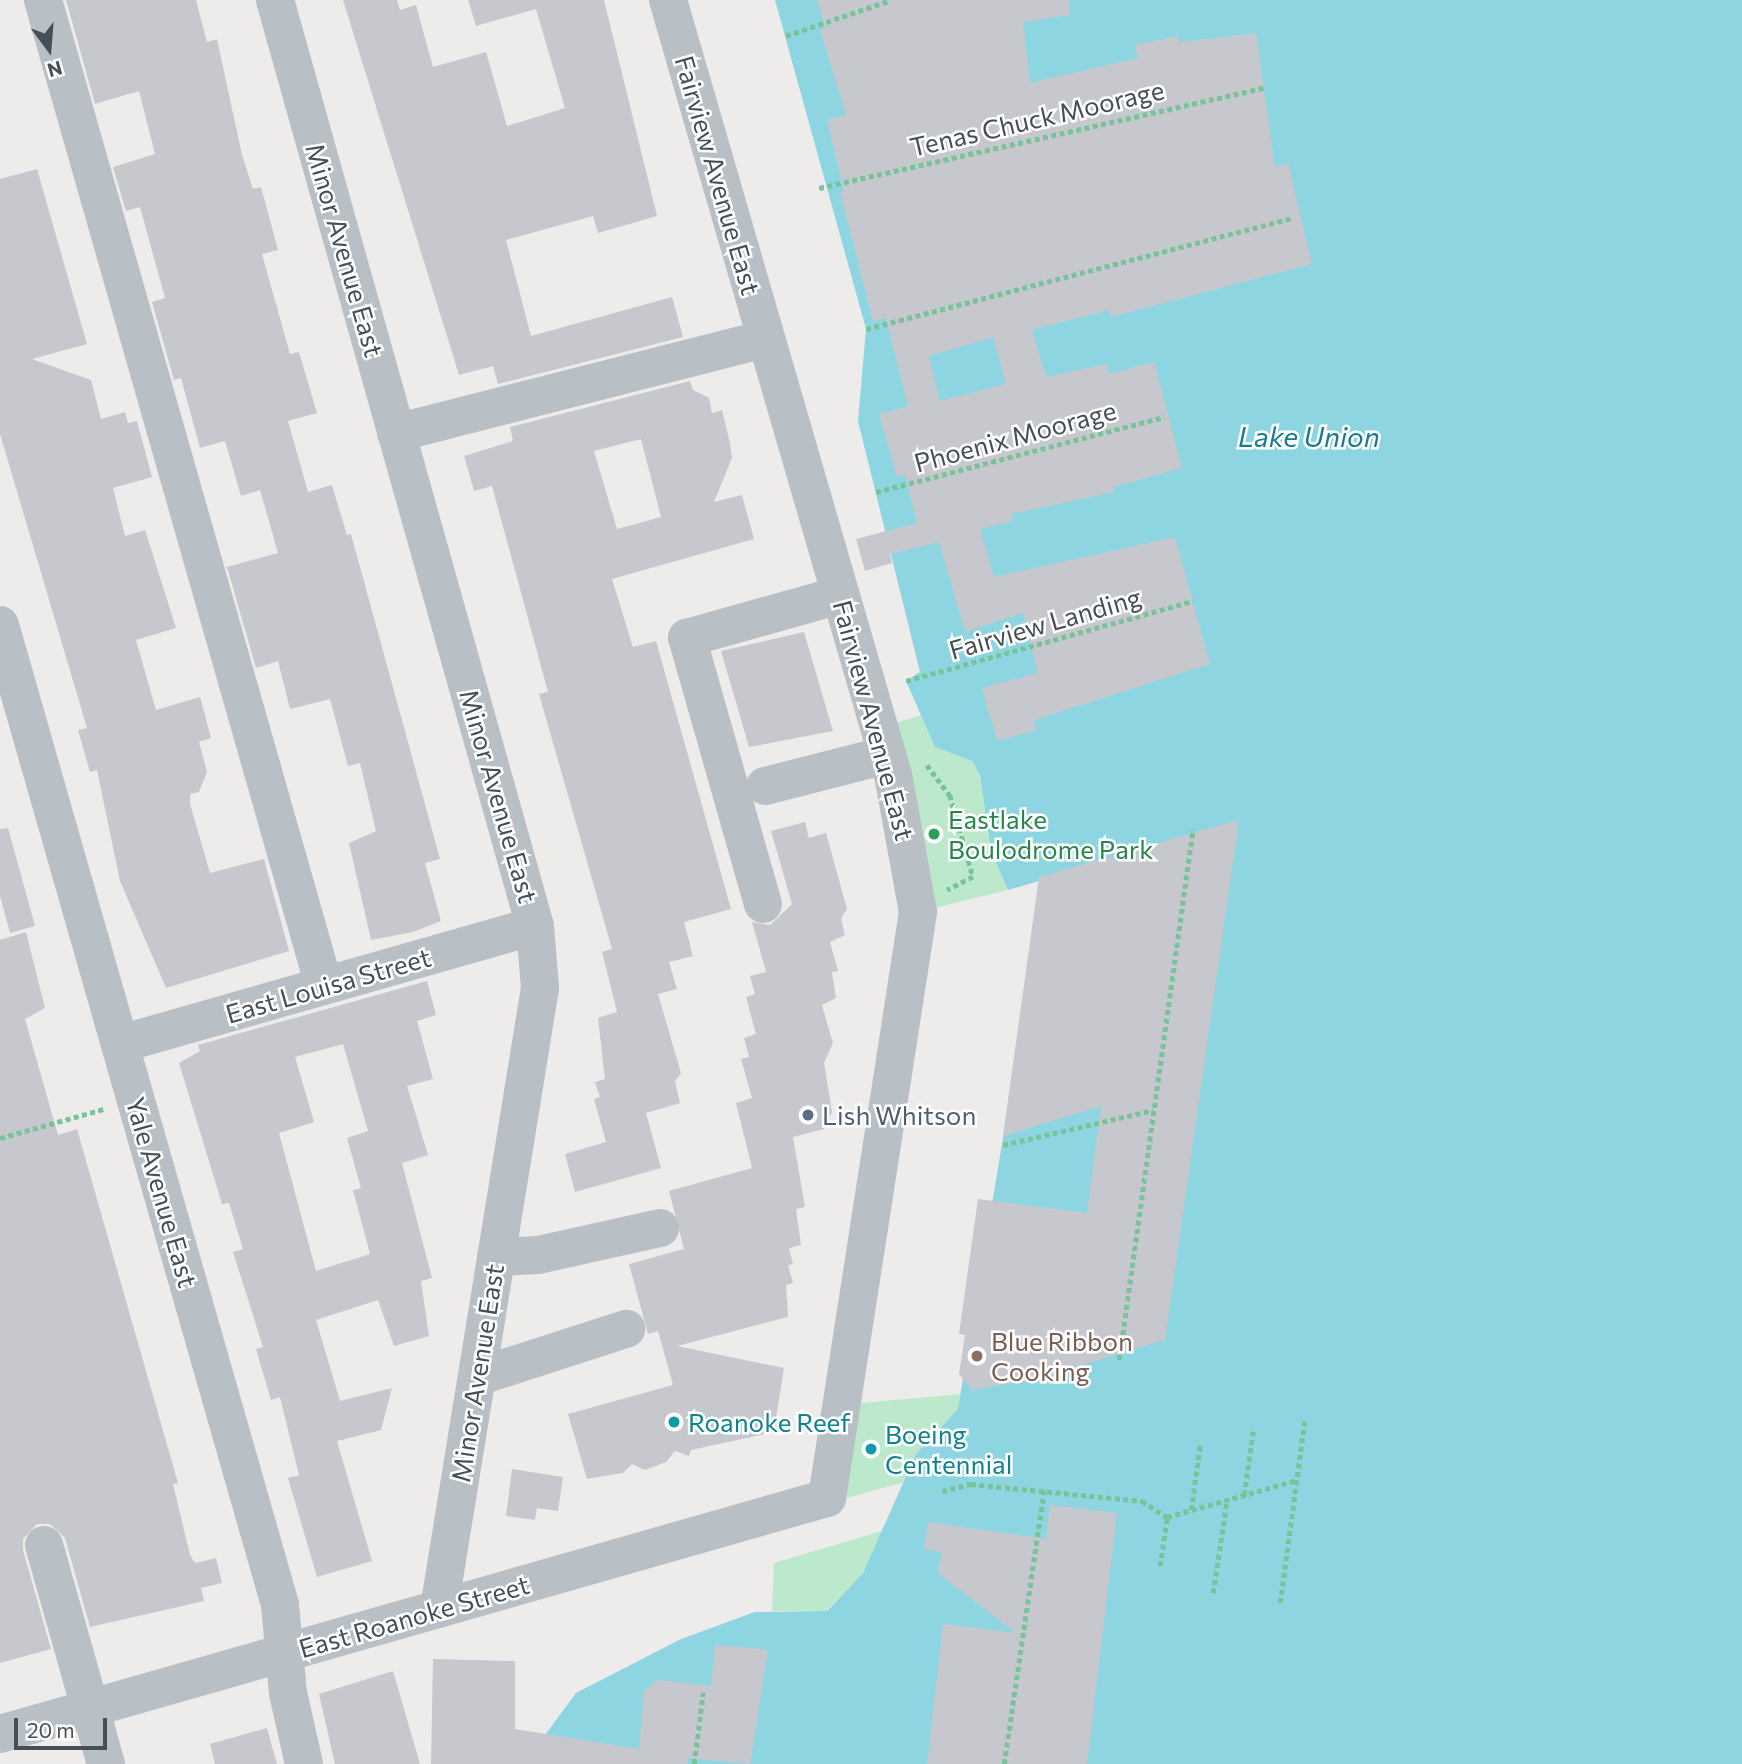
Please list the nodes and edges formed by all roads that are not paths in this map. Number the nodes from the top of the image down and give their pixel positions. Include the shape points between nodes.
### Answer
1 (43, 0) edge
2 (275, 0) edge
3 (668, 0) edge
4 (765, 339) junction
5 (396, 433) junction
6 (837, 584) junction
7 (706, 608) dead end
8 (0, 625) edge
9 (902, 756) junction
10 (765, 786) dead end
11 (763, 904) dead end
12 (535, 926) junction
13 (324, 986) junction
14 (120, 1044) junction
15 (660, 1227) dead end
16 (496, 1257) junction
17 (626, 1329) dead end
18 (477, 1377) junction
19 (827, 1498) joint
20 (44, 1545) dead end
21 (439, 1609) junction
22 (284, 1653) junction
23 (90, 1708) junction
24 (0, 1734) edge
25 (106, 1764) edge
26 (304, 1764) edge

1 - 13 street
2 - 5 street, Minor Avenue East
3 - 4 street, Fairview Avenue East
4 - 5 street
4 - 6 street, Fairview Avenue East
5 - 12 street, Minor Avenue East
6 - 7 street
6 - 9 street, Fairview Avenue East
6 - 11 street via 687,638
8 - 14 street, Yale Avenue East
9 - 10 street
9 - 19 street, Fairview Avenue East via 918,912 915,955
12 - 13 street, East Louisa Street
12 - 16 street, Minor Avenue East via 540,988
13 - 14 street, East Louisa Street
14 - 22 street, Yale Avenue East via 281,1605
15 - 16 street via 538,1255
16 - 18 street, Minor Avenue East
17 - 18 street
18 - 21 street, Minor Avenue East
19 - 21 street, East Roanoke Street
20 - 23 street
21 - 22 street, East Roanoke Street
22 - 23 street, East Roanoke Street
22 - 26 street, Yale Avenue East
23 - 24 street, East Roanoke Street
23 - 25 street

